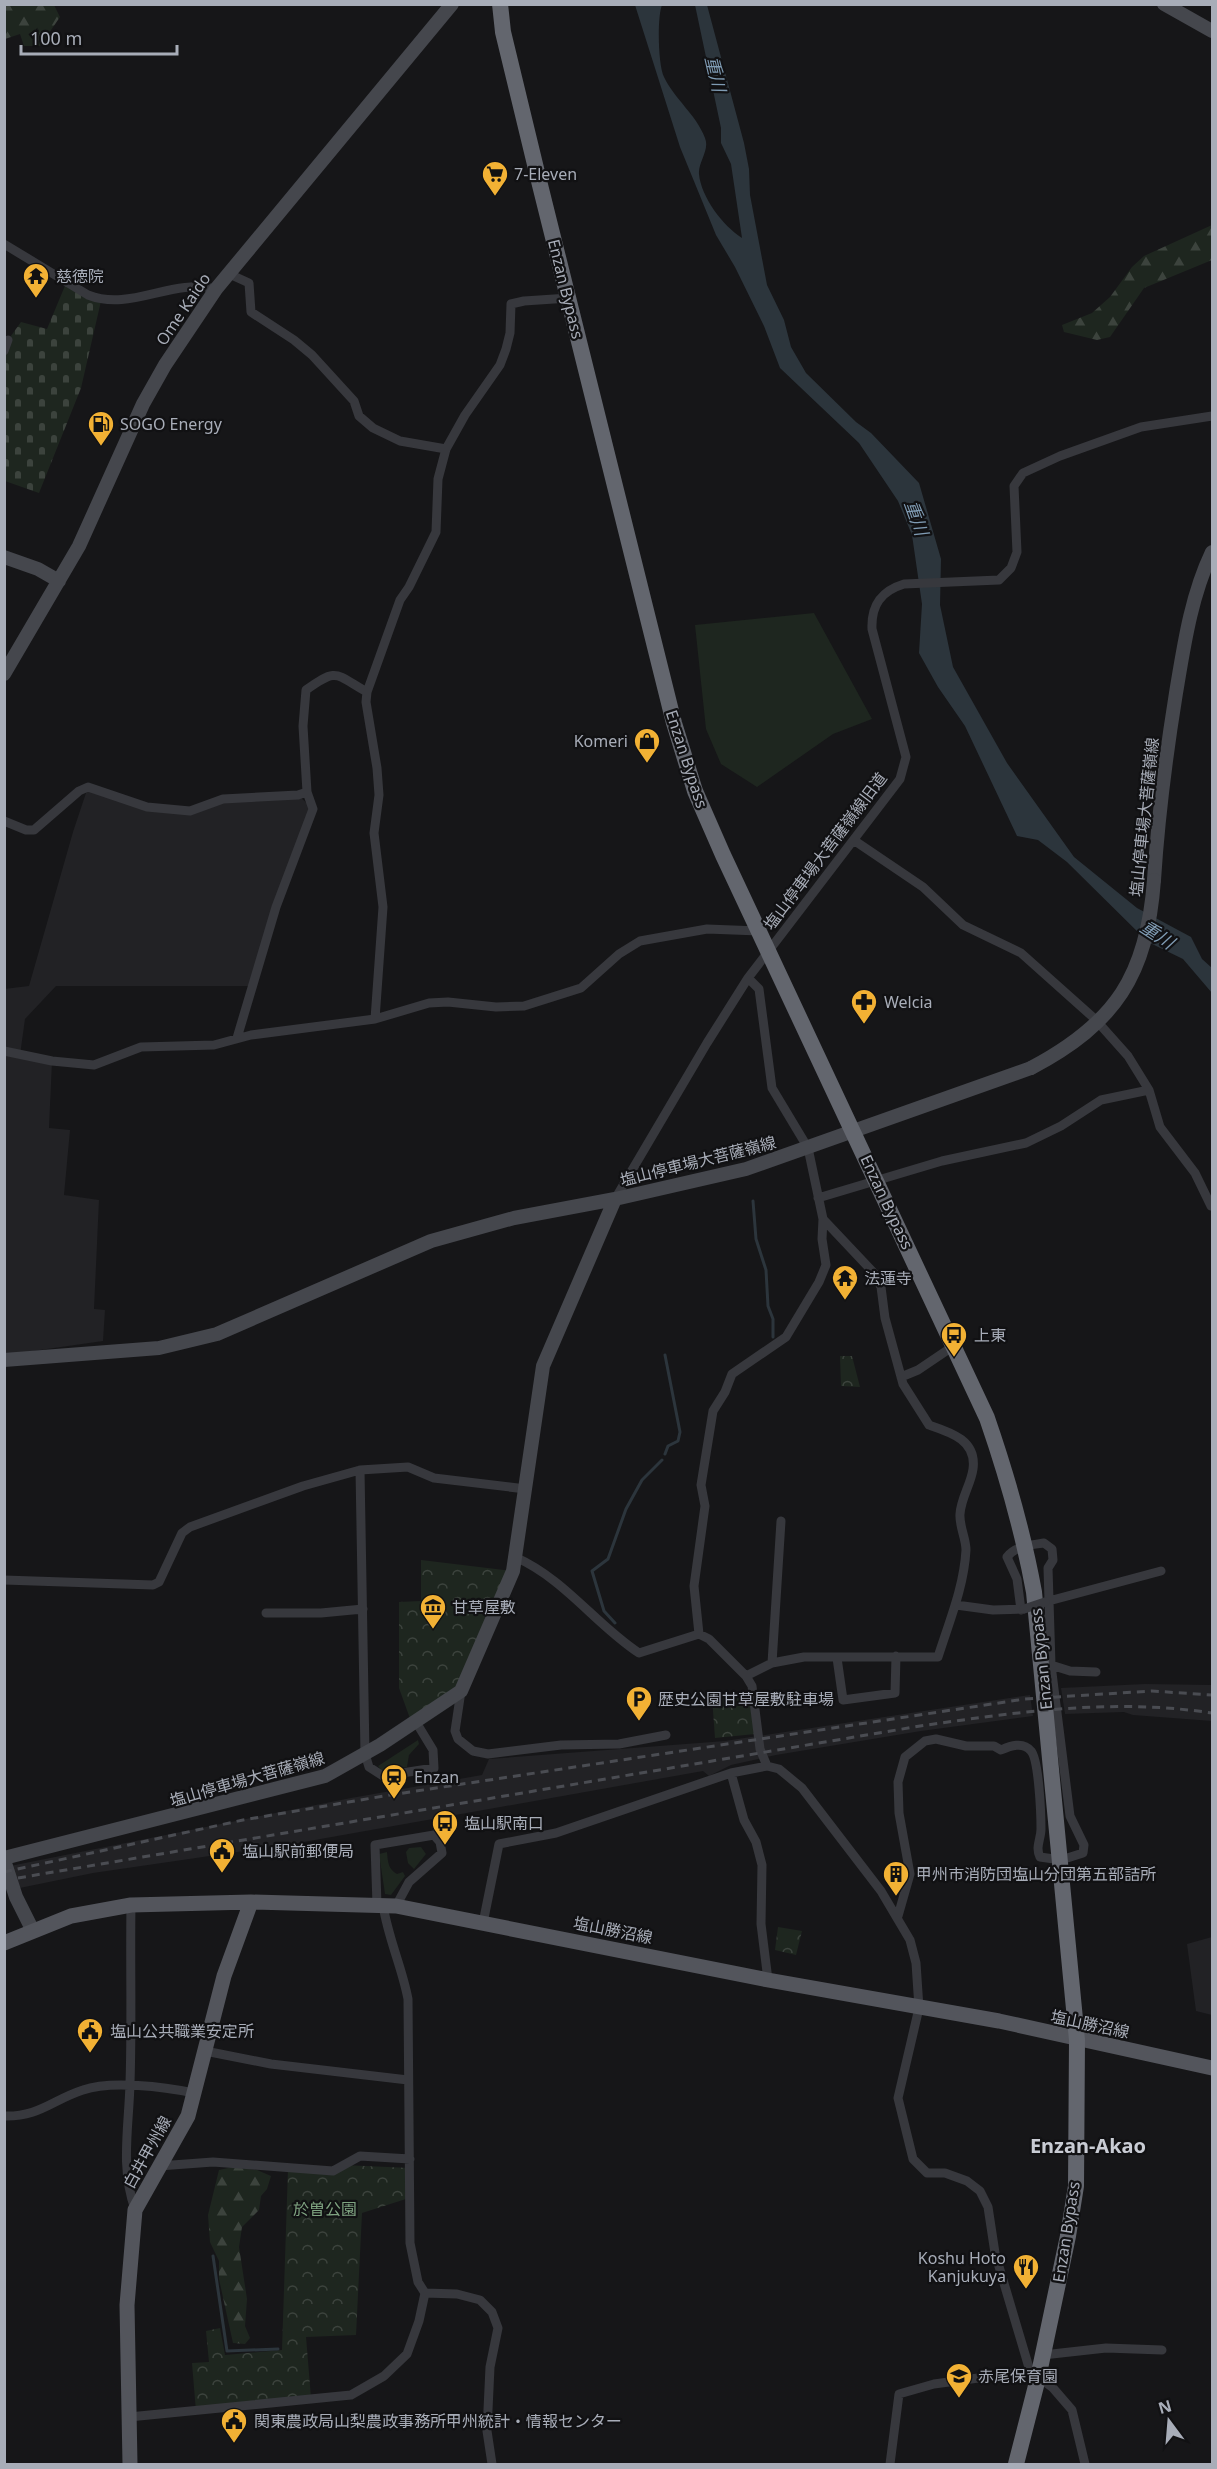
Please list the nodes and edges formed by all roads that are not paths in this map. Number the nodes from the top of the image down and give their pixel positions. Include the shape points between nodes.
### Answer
1 (452, 4) edge
2 (500, 4) edge
3 (1164, 4) edge
4 (1212, 31) edge
5 (4, 244) edge
6 (228, 273) junction
7 (216, 289) junction
8 (569, 298) junction
9 (8, 340) dead end
10 (4, 351) edge
11 (1212, 416) edge
12 (446, 449) junction
13 (1212, 552) edge
14 (4, 557) edge
15 (59, 581) junction
16 (4, 674) edge
17 (367, 692) junction
18 (307, 792) junction
19 (4, 820) edge
20 (855, 842) junction
21 (759, 932) junction
22 (768, 950) junction
23 (748, 978) junction
24 (375, 1019) junction
25 (237, 1038) junction
26 (4, 1051) edge
27 (1149, 1090) junction
28 (854, 1131) junction
29 (808, 1149) junction
30 (877, 1180) junction
31 (818, 1198) junction
32 (615, 1199) junction
33 (1211, 1206) edge
34 (823, 1220) junction
35 (955, 1345) junction
36 (4, 1360) edge
37 (901, 1377) junction
38 (360, 1470) junction
39 (526, 1489) junction
40 (781, 1521) dead end
41 (1026, 1546) junction
42 (515, 1557) junction
43 (1161, 1571) dead end
44 (4, 1580) edge
45 (1047, 1601) junction
46 (956, 1605) junction
47 (363, 1609) junction
48 (1022, 1610) junction
49 (266, 1613) dead end
50 (699, 1634) junction
51 (896, 1656) junction
52 (837, 1658) junction
53 (772, 1664) junction
54 (1051, 1665) junction
55 (1096, 1672) dead end
56 (746, 1676) junction
57 (461, 1691) junction
58 (417, 1722) junction
59 (666, 1735) dead end
60 (365, 1754) junction
61 (767, 1766) junction
62 (732, 1773) junction
63 (4, 1859) edge
64 (1061, 1860) junction
65 (251, 1902) junction
66 (131, 1905) junction
67 (385, 1905) junction
68 (898, 1916) junction
69 (483, 1923) junction
70 (33, 1931) junction
71 (4, 1943) edge
72 (768, 1980) junction
73 (919, 2007) junction
74 (1077, 2040) junction
75 (205, 2051) junction
76 (1212, 2068) edge
77 (408, 2080) junction
78 (130, 2085) junction
79 (194, 2092) junction
80 (4, 2116) edge
81 (410, 2159) junction
82 (159, 2166) junction
83 (135, 2210) junction
84 (425, 2293) junction
85 (1162, 2350) dead end
86 (1043, 2355) junction
87 (1034, 2374) junction
88 (129, 2417) junction
89 (130, 2464) edge
90 (492, 2464) edge
91 (890, 2464) edge
92 (1016, 2464) edge
93 (1085, 2464) edge

1 - 6 main road, Ome Kaido
2 - 8 highway, Enzan Bypass via 503,32
3 - 4 main road
5 - 7 street via 101,301 117,302 191,285
6 - 7 main road, Ome Kaido
6 - 12 street via 249,283 251,312 312,355 354,401 359,416 373,428 400,441
7 - 15 main road, Ome Kaido via 143,404 97,509
8 - 12 street via 511,304 510,333 500,365
8 - 21 highway, Enzan Bypass via 674,723 695,790
9 - 10 street
11 - 20 street, 塩山停車場大菩薩嶺線旧道 via 1141,427 1023,473 1014,486 1017,552 1005,575 992,581 904,584 884,592 873,612 872,629 906,757 900,779
12 - 17 street via 438,479 436,532 400,600
13 - 28 main road, 塩山停車場大菩薩嶺線, bridge via 1198,584 1182,657 1162,778 1151,915 1139,962 1117,1000 1084,1036 1031,1068
14 - 15 main road
15 - 16 main road, Ome Kaido
17 - 18 street via 336,675 327,675 306,690 303,726
17 - 24 street via 377,768 379,795 374,833 383,907
18 - 19 street via 223,799 190,811 147,807 88,787 34,830
18 - 25 street via 313,809 276,907
20 - 22 street, 塩山停車場大菩薩嶺線旧道
20 - 27 street via 913,880 963,925 1021,953 1095,1019 1128,1056
21 - 22 highway, Enzan Bypass
21 - 24 street via 707,929 640,941 581,988 524,1006 429,1003
22 - 23 street, 塩山停車場大菩薩嶺線旧道
22 - 28 highway, Enzan Bypass
23 - 29 street via 759,989 772,1088
23 - 32 street, 塩山停車場大菩薩嶺線旧道
24 - 25 street
25 - 26 street via 214,1045 141,1047 94,1065
27 - 30 street via 1101,1100 1026,1143
27 - 33 street via 1160,1126 1195,1173
28 - 29 main road, 塩山停車場大菩薩嶺線
28 - 30 highway, Enzan Bypass
29 - 31 street
29 - 32 main road, 塩山停車場大菩薩嶺線 via 746,1169
30 - 31 street
30 - 35 highway, Enzan Bypass
31 - 34 street
32 - 36 main road via 514,1218 431,1241 217,1334 159,1348
32 - 39 main road, 塩山停車場大菩薩嶺線 via 543,1366
34 - 37 street via 874,1273 881,1287
34 - 50 street via 826,1265 819,1282 786,1337 732,1374 713,1411 701,1485 705,1506 694,1586
35 - 37 street
35 - 41 highway, Enzan Bypass via 1011,1486
37 - 46 street via 929,1425 958,1434 972,1460 960,1515 966,1547
38 - 39 street via 408,1467 434,1478
38 - 44 street via 190,1527 182,1533 159,1582 153,1585
38 - 47 street
39 - 42 main road, 塩山停車場大菩薩嶺線
40 - 53 street
41 - 45 street via 1044,1543 1052,1549
41 - 48 street via 1011,1551 1007,1557 1017,1579
41 - 64 highway, Enzan Bypass
42 - 50 street via 563,1586 639,1653
42 - 57 main road, 塩山停車場大菩薩嶺線 via 513,1571
43 - 45 street
45 - 48 street, bridge
45 - 54 street
46 - 48 street
46 - 51 street via 938,1657
47 - 49 street
47 - 60 street
50 - 56 street
51 - 52 street
51 - 52 street via 895,1693 843,1700
52 - 53 street via 804,1657
53 - 56 street
54 - 55 street via 1070,1671
54 - 64 street via 1070,1816 1084,1849 1080,1855
56 - 61 street via 754,1695 760,1749
57 - 58 main road, 塩山停車場大菩薩嶺線
57 - 59 street via 455,1731 458,1739 473,1751 488,1754 561,1745 619,1744
58 - 60 main road, 塩山停車場大菩薩嶺線
58 - 60 street via 433,1750 434,1768 383,1776 369,1767
60 - 63 main road, 塩山停車場大菩薩嶺線 via 325,1776
61 - 62 street
61 - 68 street via 779,1769 802,1788
62 - 69 street via 556,1833 499,1844
62 - 72 street via 744,1820 762,1865 762,1924
63 - 70 main road, 塩山停車場大菩薩嶺線
64 - 68 street via 1043,1859 1038,1853 1041,1832 1035,1758 1027,1747 1020,1744 1001,1750 936,1739 925,1741 905,1757 898,1782 899,1813 910,1874
64 - 74 highway, Enzan Bypass
65 - 66 main road, 塩山勝沼線
65 - 67 main road, 塩山勝沼線
65 - 75 main road, 白井甲州線 via 224,1976
66 - 70 main road, 塩山勝沼線 via 71,1916
66 - 78 street
67 - 67 street via 375,1845 434,1836 442,1853
67 - 69 main road, 塩山勝沼線
67 - 77 street via 386,1925 404,1974 408,1999
68 - 73 street via 916,1964
69 - 72 main road, 塩山勝沼線
70 - 71 main road, 塩山勝沼線
72 - 73 main road, 塩山勝沼線
73 - 74 main road, 塩山勝沼線
73 - 87 street via 898,2098 913,2159 927,2173 945,2173 968,2181 980,2191 988,2207 996,2253
74 - 76 main road, 塩山勝沼線
74 - 86 highway, Enzan Bypass via 1076,2186
75 - 77 street via 271,2064
75 - 79 main road, 白井甲州線
77 - 81 street
78 - 79 street
78 - 80 street via 84,2089 26,2117
78 - 83 street via 127,2188
79 - 82 main road, 白井甲州線 via 188,2116
81 - 82 street via 360,2156 333,2171 213,2162
81 - 84 street via 410,2243 418,2282
82 - 83 main road, 白井甲州線
83 - 88 main road, 白井甲州線 via 127,2305
84 - 88 street via 406,2354 384,2376 351,2395
84 - 90 street via 480,2300 492,2312 498,2328 490,2367 487,2420
85 - 86 street via 1106,2348
86 - 87 highway, Enzan Bypass
87 - 91 street via 934,2384 899,2394
87 - 92 highway, Enzan Bypass
87 - 93 street via 1072,2410
88 - 89 main road, 白井甲州線

